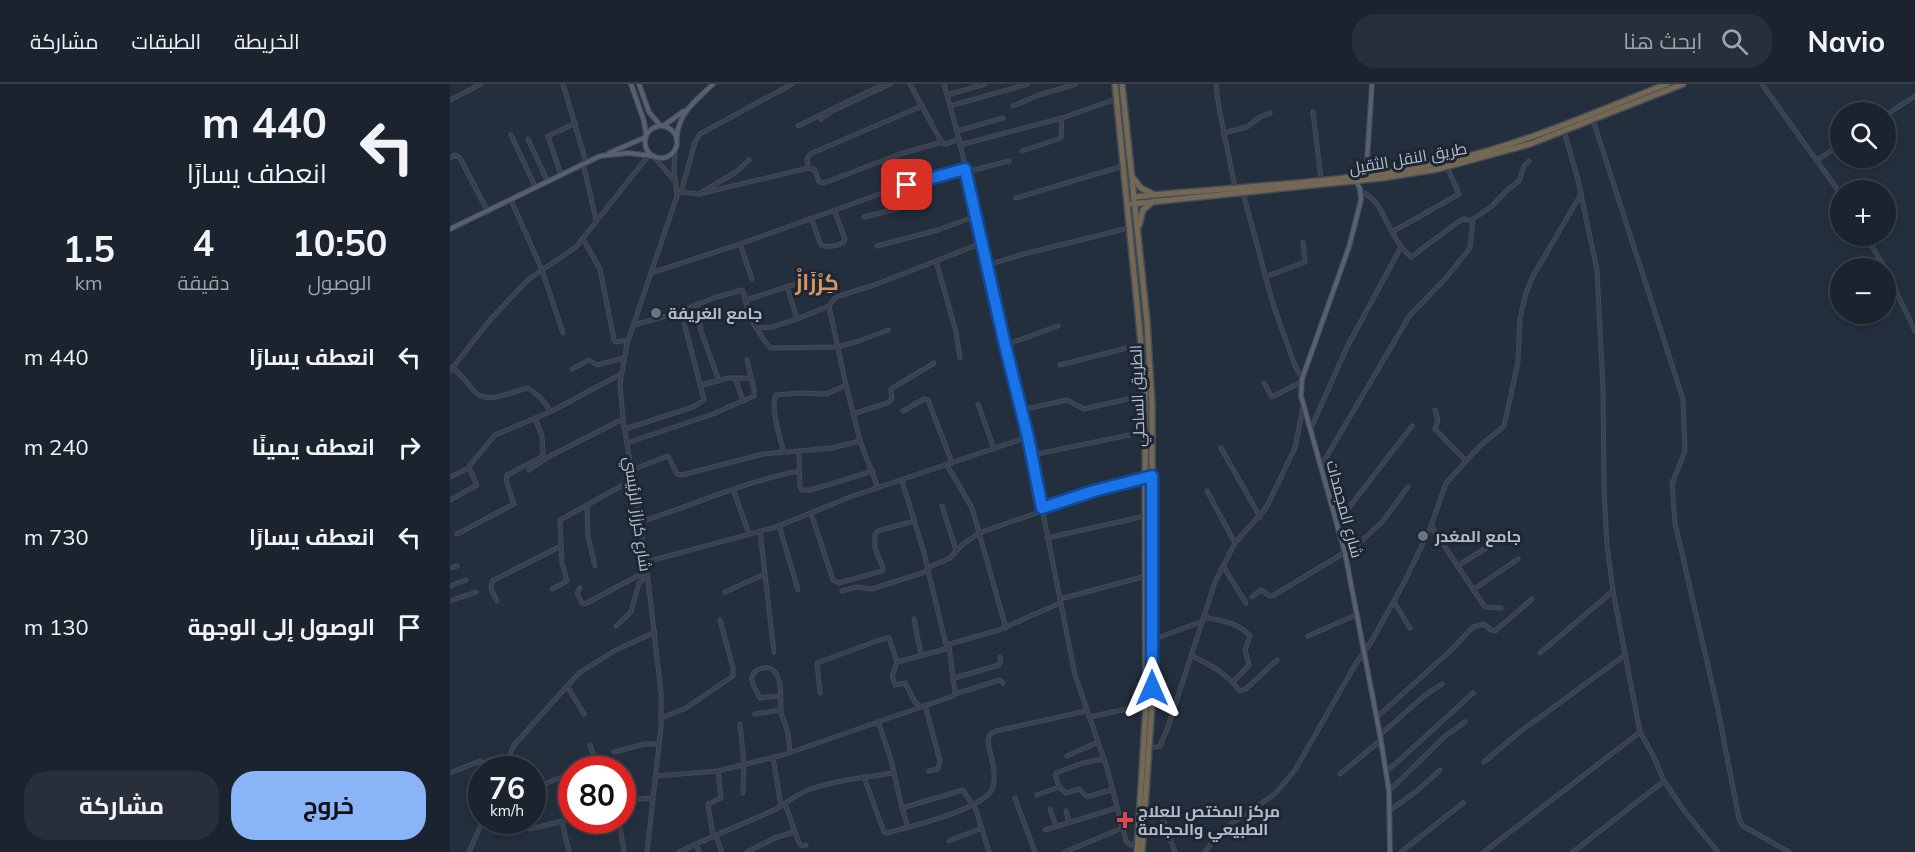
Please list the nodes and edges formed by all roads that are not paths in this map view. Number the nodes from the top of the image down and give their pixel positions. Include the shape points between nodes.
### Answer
1 (481, 84) edge
2 (563, 84) edge
3 (631, 84) edge
4 (639, 84) edge
5 (713, 84) edge
6 (792, 84) edge
7 (884, 84) edge
8 (890, 84) edge
9 (910, 84) edge
10 (944, 84) edge
11 (985, 84) edge
12 (1028, 84) edge
13 (1055, 84) edge
14 (1076, 84) edge
15 (1115, 84) edge
16 (1122, 84) edge
17 (1216, 84) edge
18 (1372, 84) edge
19 (1667, 84) edge
20 (1683, 84) edge
21 (1762, 84) edge
22 (1054, 90) junction
23 (947, 95) junction
24 (1915, 96) edge
25 (450, 99) edge
26 (1117, 99) junction
27 (694, 104) junction
28 (922, 106) junction
29 (950, 106) junction
30 (1013, 106) dead end
31 (1896, 108) edge
32 (1313, 112) dead end
33 (1270, 113) dead end
34 (1003, 118) dead end
35 (1062, 118) junction
36 (821, 119) dead end
37 (1593, 120) junction
38 (576, 123) junction
39 (661, 126) junction
40 (798, 126) dead end
41 (957, 131) junction
42 (1564, 131) junction
43 (1223, 133) junction
44 (511, 135) dead end
45 (646, 136) junction
46 (676, 136) junction
47 (528, 139) dead end
48 (959, 139) junction
49 (942, 142) junction
50 (960, 145) junction
51 (1022, 151) dead end
52 (675, 152) junction
53 (1830, 152) edge
54 (606, 154) junction
55 (652, 157) junction
56 (450, 158) edge
57 (749, 160) dead end
58 (1817, 160) junction
59 (1009, 161) dead end
60 (1366, 161) junction
61 (1529, 161) dead end
62 (585, 163) junction
63 (1123, 166) junction
64 (1447, 167) junction
65 (808, 168) junction
66 (965, 170) junction
67 (1379, 173) junction
68 (561, 175) junction
69 (1131, 175) junction
70 (1321, 179) junction
71 (1355, 179) junction
72 (1831, 180) edge
73 (548, 182) junction
74 (676, 185) junction
75 (1235, 188) junction
76 (536, 189) junction
77 (894, 189) junction
78 (1242, 191) junction
79 (679, 192) junction
80 (1361, 192) junction
81 (699, 194) junction
82 (1581, 194) junction
83 (1157, 197) junction
84 (1016, 198) dead end
85 (511, 200) junction
86 (1134, 200) junction
87 (1126, 201) junction
88 (834, 210) junction
89 (488, 212) junction
90 (976, 216) junction
91 (864, 217) dead end
92 (811, 218) junction
93 (596, 221) junction
94 (1472, 221) junction
95 (1130, 228) junction
96 (450, 229) edge
97 (1137, 229) junction
98 (1392, 232) junction
99 (583, 239) junction
100 (1302, 242) dead end
101 (982, 243) junction
102 (740, 244) junction
103 (877, 246) dead end
104 (1401, 247) junction
105 (936, 261) junction
106 (987, 265) junction
107 (542, 270) junction
108 (651, 273) junction
109 (1265, 277) junction
110 (752, 279) dead end
111 (799, 283) dead end
112 (787, 286) junction
113 (1896, 292) edge
114 (746, 300) junction
115 (697, 305) junction
116 (829, 306) junction
117 (681, 311) junction
118 (798, 319) junction
119 (633, 325) junction
120 (1058, 326) dead end
121 (758, 328) junction
122 (888, 330) dead end
123 (1915, 331) edge
124 (563, 333) dead end
125 (629, 340) junction
126 (1142, 344) junction
127 (1005, 345) junction
128 (837, 347) junction
129 (624, 358) junction
130 (960, 358) dead end
131 (747, 360) dead end
132 (934, 363) dead end
133 (1060, 365) dead end
134 (451, 369) edge
135 (572, 369) dead end
136 (621, 374) junction
137 (735, 378) junction
138 (751, 378) junction
139 (1302, 380) junction
140 (719, 381) junction
141 (1264, 383) dead end
142 (702, 385) junction
143 (846, 385) junction
144 (1145, 395) junction
145 (743, 401) junction
146 (978, 404) dead end
147 (1304, 407) junction
148 (1021, 410) junction
149 (1435, 410) dead end
150 (550, 411) junction
151 (903, 411) dead end
152 (853, 414) junction
153 (535, 418) junction
154 (623, 419) junction
155 (1412, 426) dead end
156 (625, 429) junction
157 (1310, 429) junction
158 (1146, 431) junction
159 (1028, 437) junction
160 (861, 441) junction
161 (627, 443) junction
162 (1221, 448) dead end
163 (994, 449) junction
164 (783, 451) junction
165 (799, 451) junction
166 (1032, 455) junction
167 (1466, 461) junction
168 (952, 463) junction
169 (946, 465) junction
170 (1321, 466) junction
171 (469, 468) junction
172 (529, 470) dead end
173 (632, 470) junction
174 (800, 471) junction
175 (873, 471) junction
176 (450, 477) edge
177 (1149, 477) junction
178 (634, 479) junction
179 (902, 481) junction
180 (1408, 487) dead end
181 (878, 488) junction
182 (733, 489) junction
183 (1207, 491) dead end
184 (450, 500) edge
185 (587, 505) junction
186 (942, 506) dead end
187 (1042, 509) junction
188 (811, 513) junction
189 (1146, 516) junction
190 (1260, 516) junction
191 (914, 521) junction
192 (640, 522) junction
193 (1337, 523) junction
194 (778, 525) junction
195 (1431, 526) junction
196 (760, 531) junction
197 (979, 533) junction
198 (458, 534) dead end
199 (749, 534) junction
200 (1047, 538) junction
201 (1498, 540) dead end
202 (1235, 543) junction
203 (561, 546) junction
204 (956, 551) junction
205 (1345, 553) junction
206 (1518, 559) dead end
207 (646, 562) junction
208 (457, 566) dead end
209 (595, 566) dead end
210 (1223, 566) junction
211 (1457, 566) junction
212 (450, 568) edge
213 (928, 569) junction
214 (647, 571) junction
215 (765, 574) junction
216 (647, 576) junction
217 (1146, 576) junction
218 (466, 580) dead end
219 (450, 586) edge
220 (580, 588) dead end
221 (552, 589) dead end
222 (798, 590) dead end
223 (1473, 590) junction
224 (842, 591) dead end
225 (1613, 591) junction
226 (476, 592) dead end
227 (725, 592) dead end
228 (1252, 597) dead end
229 (1532, 599) dead end
230 (450, 601) edge
231 (497, 601) dead end
232 (1060, 601) junction
233 (1394, 602) junction
234 (1246, 603) dead end
235 (1501, 608) dead end
236 (1357, 615) junction
237 (914, 619) dead end
238 (1203, 619) junction
239 (720, 620) dead end
240 (616, 626) dead end
241 (1410, 627) dead end
242 (1006, 628) junction
243 (655, 632) junction
244 (1308, 636) dead end
245 (1152, 640) junction
246 (949, 647) junction
247 (774, 652) dead end
248 (1364, 652) junction
249 (1540, 653) dead end
250 (921, 655) junction
251 (1625, 655) junction
252 (1192, 656) junction
253 (1000, 657) dead end
254 (1276, 660) dead end
255 (897, 662) junction
256 (954, 678) junction
257 (1233, 682) junction
258 (1004, 683) dead end
259 (1442, 684) dead end
260 (567, 686) junction
261 (820, 693) dead end
262 (1473, 693) dead end
263 (955, 694) junction
264 (780, 696) junction
265 (925, 705) junction
266 (1146, 705) junction
267 (920, 706) junction
268 (781, 710) junction
269 (1087, 710) junction
270 (584, 714) dead end
271 (754, 714) dead end
272 (1089, 717) junction
273 (1377, 717) junction
274 (661, 718) junction
275 (878, 721) junction
276 (1465, 722) dead end
277 (740, 724) dead end
278 (1640, 732) junction
279 (1381, 738) junction
280 (1098, 742) junction
281 (659, 744) junction
282 (590, 745) dead end
283 (1149, 748) junction
284 (614, 752) dead end
285 (790, 753) junction
286 (508, 756) edge
287 (594, 756) edge
288 (1067, 756) dead end
289 (773, 757) junction
290 (1104, 759) junction
291 (1484, 762) dead end
292 (744, 764) junction
293 (468, 766) edge
294 (1440, 770) dead end
295 (718, 771) junction
296 (929, 771) dead end
297 (1386, 771) junction
298 (894, 773) junction
299 (450, 774) edge
300 (1340, 774) dead end
301 (656, 776) junction
302 (864, 777) junction
303 (1664, 781) junction
304 (1059, 787) junction
305 (1111, 789) junction
306 (1389, 791) junction
307 (743, 793) dead end
308 (1037, 795) dead end
309 (653, 798) junction
310 (1015, 798) dead end
311 (636, 799) edge
312 (1463, 803) dead end
313 (973, 804) junction
314 (783, 805) junction
315 (902, 808) junction
316 (1117, 808) junction
317 (1050, 809) dead end
318 (1390, 810) junction
319 (1160, 811) dead end
320 (1066, 812) dead end
321 (1069, 822) junction
322 (1056, 826) junction
323 (908, 827) junction
324 (982, 828) junction
325 (1122, 828) junction
326 (1045, 830) dead end
327 (794, 832) junction
328 (477, 834) edge
329 (565, 834) edge
330 (621, 834) edge
331 (714, 837) junction
332 (950, 841) dead end
333 (1140, 842) junction
334 (696, 845) junction
335 (806, 845) dead end
336 (469, 852) edge
337 (569, 852) edge
338 (624, 852) edge
339 (646, 852) edge
340 (679, 852) edge
341 (699, 852) edge
342 (722, 852) edge
343 (747, 852) edge
344 (988, 852) edge
345 (1035, 852) edge
346 (1065, 852) edge
347 (1137, 852) edge
348 (1142, 852) edge
349 (1175, 852) edge
350 (1205, 852) edge
351 (1390, 852) edge
352 (1401, 852) edge
353 (1484, 852) edge
354 (1573, 852) edge
355 (1718, 852) edge
356 (1789, 852) edge

1 - 25 street
2 - 38 street
3 - 45 main road
4 - 39 main road via 649,112
5 - 27 main road
6 - 79 street via 700,134
7 - 40 street
8 - 36 street
9 - 28 street
10 - 23 street
11 - 23 street
12 - 29 street
13 - 22 street
14 - 22 street
15 - 26 highway, الطريق الساحلي
16 - 69 highway, الطريق الساحلي
17 - 43 street
18 - 60 main road
19 - 67 highway, طريق النقل الثقيل via 1506,145
20 - 37 highway, طريق النقل الثقيل
21 - 58 street
22 - 30 street
23 - 29 street
24 - 31 street
26 - 35 street
26 - 63 highway, الطريق الساحلي
27 - 39 main road
27 - 46 main road via 678,122
28 - 49 street
28 - 65 street via 810,154
29 - 41 street
32 - 70 street
33 - 43 street via 1246,127
34 - 41 street
35 - 50 street
35 - 51 street via 1061,138
37 - 42 highway, طريق النقل الثقيل
37 - 356 street via 1683,399 1685,451 1672,484 1675,523 1739,819 1743,826
38 - 62 street
38 - 68 street via 548,136
39 - 45 main road
39 - 46 main road via 670,128
41 - 48 street
42 - 64 highway, طريق النقل الثقيل
42 - 82 street
43 - 75 street
44 - 76 street
45 - 54 main road
45 - 55 main road via 646,148
46 - 52 main road
47 - 73 street
48 - 49 street
48 - 50 street
49 - 65 street via 824,183 819,182 815,170
50 - 66 street
52 - 55 main road via 668,158
52 - 74 street, شارع كرزاز الرئيسي
53 - 58 street
54 - 55 main road
54 - 62 main road
55 - 74 street
55 - 93 street
56 - 89 street via 460,158
57 - 81 street
58 - 72 street
59 - 66 street
60 - 67 main road via 1371,170
60 - 71 main road
61 - 94 street via 1519,181
62 - 68 main road
62 - 93 street
63 - 84 street
63 - 87 highway, الطريق الساحلي
64 - 71 highway, طريق النقل الثقيل
64 - 98 street via 1459,194
65 - 81 street
66 - 77 street
66 - 90 street
67 - 71 highway, طريق النقل الثقيل
68 - 73 main road
69 - 83 highway via 1141,188
69 - 86 highway, الطريق الساحلي
70 - 71 highway, طريق النقل الثقيل
70 - 75 highway, طريق النقل الثقيل
71 - 78 highway, طريق النقل الثقيل
71 - 80 main road
73 - 76 main road
74 - 79 street, شارع كرزاز الرئيسي
75 - 83 highway, طريق النقل الثقيل
76 - 85 main road
77 - 88 street
77 - 91 street via 897,209
78 - 83 highway, طريق النقل الثقيل
78 - 109 street
79 - 81 street
79 - 108 street, شارع كرزاز الرئيسي
80 - 98 street via 1374,199
80 - 139 main road, شارع المجمدات via 1349,247
82 - 167 street via 1533,276 1524,300 1518,362 1505,423
82 - 225 street via 1599,285 1604,489
83 - 86 highway, طريق النقل الثقيل
83 - 97 highway via 1143,210
85 - 89 main road
85 - 107 street
86 - 87 highway, طريق النقل الثقيل
86 - 97 highway, الطريق الساحلي
87 - 95 highway, الطريق الساحلي
88 - 92 street
88 - 92 street via 845,239 839,244 821,245
89 - 96 main road
90 - 101 street
90 - 103 street
92 - 102 street
93 - 99 street
94 - 104 street via 1458,222 1412,257
94 - 170 street via 1470,248 1410,315
95 - 106 street
95 - 126 highway, الطريق الساحلي
97 - 177 highway, الطريق الساحلي via 1151,373
98 - 104 street
99 - 107 street via 563,258
99 - 125 street via 600,269 614,340
100 - 109 street via 1305,261
101 - 105 street
101 - 106 street
102 - 108 street
102 - 110 street
104 - 157 street via 1350,341
105 - 116 street via 842,295
105 - 130 street
106 - 127 street
107 - 124 street
107 - 134 street via 507,301
108 - 119 street, شارع كرزاز الرئيسي
109 - 139 street
111 - 112 street
112 - 114 street
112 - 118 street
113 - 123 street
114 - 115 street via 740,290
114 - 121 street via 749,316
115 - 117 street
115 - 140 street via 701,331
116 - 118 street
116 - 128 street
117 - 119 street
117 - 142 street
118 - 121 street
119 - 125 street, شارع كرزاز الرئيسي
120 - 127 street
121 - 128 street via 771,348
122 - 128 street
125 - 129 street, شارع كرزاز الرئيسي
126 - 133 street
126 - 144 highway, الطريق الساحلي
127 - 148 street
128 - 143 street
129 - 135 street via 597,365 589,360
129 - 136 street, شارع كرزاز الرئيسي
131 - 138 street
132 - 152 street via 891,389 892,399 887,403
134 - 150 street via 482,397 528,388 542,397
136 - 150 street
136 - 154 street, شارع كرزاز الرئيسي
137 - 138 street
137 - 140 street
137 - 145 street
138 - 145 street via 754,396
139 - 141 street via 1272,397
139 - 147 main road, شارع المجمدات
140 - 142 street
142 - 156 street via 705,399 700,404
143 - 152 street
143 - 164 street via 827,394 776,395 773,410
144 - 148 street via 1084,409 1067,400
144 - 158 highway, الطريق الساحلي
145 - 161 street
146 - 163 street
147 - 157 main road, شارع المجمدات
147 - 190 street via 1295,448
148 - 159 street
149 - 167 street via 1435,429
150 - 153 street
151 - 168 street via 928,400
152 - 160 street
153 - 171 street via 495,435
153 - 198 street via 543,454 507,475 514,504
154 - 156 street, شارع كرزاز الرئيسي
154 - 172 street
155 - 193 street
156 - 161 street, شارع كرزاز الرئيسي
157 - 170 main road, شارع المجمدات
158 - 166 street
158 - 177 highway, الطريق الساحلي
159 - 163 street
159 - 166 street
160 - 165 street
160 - 175 street
161 - 173 street, شارع كرزاز الرئيسي
162 - 190 street
163 - 168 street
164 - 165 street
164 - 173 street via 682,475 676,474 668,456
165 - 174 street
166 - 187 street
167 - 195 street via 1443,489
168 - 169 street
169 - 179 street
169 - 197 street via 972,508
170 - 193 main road, شارع المجمدات
171 - 176 street
171 - 184 street via 477,485
173 - 178 street, شارع كرزاز الرئيسي
174 - 175 street via 800,487 806,491
174 - 182 street
175 - 181 street
177 - 187 street
177 - 189 highway, الطريق الساحلي
177 - 245 highway, الطريق الساحلي
178 - 185 street
178 - 192 street, شارع كرزاز الرئيسي
179 - 181 street
179 - 191 street
180 - 205 street via 1382,522
181 - 188 street
182 - 192 street
182 - 199 street
183 - 202 street
185 - 203 street via 560,520
185 - 209 street via 588,537
186 - 204 street
187 - 197 street
187 - 200 street
188 - 191 street via 833,580 839,583 881,572 875,534
188 - 194 street
189 - 200 street
189 - 217 highway, الطريق الساحلي
190 - 202 street
191 - 213 street
192 - 207 street, شارع كرزاز الرئيسي
193 - 205 main road, شارع المجمدات
194 - 196 street
194 - 222 street
195 - 211 street
195 - 233 street
196 - 199 street
196 - 215 street
197 - 204 street
197 - 242 street
199 - 207 street
200 - 232 street
201 - 211 street
202 - 210 street
203 - 221 street via 567,581
203 - 231 street via 494,580 491,589
204 - 213 street via 948,560
205 - 228 street via 1274,595 1261,590
205 - 236 main road, شارع المجمدات
206 - 223 street
207 - 214 street, شارع كرزاز الرئيسي
208 - 212 street
210 - 234 street
210 - 238 street
211 - 223 street
213 - 224 street via 872,589 856,587
213 - 246 street
214 - 216 street, شارع كرزاز الرئيسي
214 - 220 street via 585,604 577,593
215 - 227 street
215 - 247 street
216 - 240 street via 639,583 631,612
216 - 243 street, شارع كرزاز الرئيسي
217 - 232 street
217 - 266 highway, الطريق الساحلي
218 - 219 street
223 - 235 street via 1485,607
225 - 249 street
225 - 251 street
226 - 230 street
229 - 273 street via 1495,631 1484,624 1473,627
232 - 242 street
232 - 269 street via 1075,675
233 - 241 street
233 - 248 street
236 - 244 street
236 - 248 main road, شارع المجمدات
237 - 250 street
238 - 245 street
238 - 252 street
238 - 257 street via 1232,623 1250,636 1245,650 1249,665
239 - 274 street via 732,677 686,708
242 - 246 street
243 - 260 street via 595,662
243 - 274 street, شارع كرزاز الرئيسي
245 - 283 highway, الطريق الساحلي
246 - 250 street
246 - 256 street
248 - 273 main road, شارع المجمدات
248 - 350 street via 1287,781 1275,794 1232,823
250 - 255 street
251 - 278 street
251 - 291 street
252 - 257 street via 1212,665
252 - 283 street via 1161,744
253 - 256 street via 999,665
254 - 257 street via 1246,689 1240,691
255 - 261 street via 892,640 887,637 819,662
255 - 267 street via 892,676 895,685 906,684
256 - 263 street
258 - 263 street via 1000,680
259 - 279 street
260 - 270 street
260 - 286 street
262 - 297 street
263 - 265 street
264 - 264 street via 760,698 753,674 760,669 774,670
264 - 268 street
265 - 267 street
265 - 296 street via 940,761 938,769
266 - 272 street
266 - 333 highway, الطريق الساحلي
267 - 275 street
268 - 271 street
268 - 285 street
269 - 272 street
269 - 313 street via 990,734 994,784 988,795
272 - 280 street
273 - 279 main road, شارع المجمدات
274 - 281 street, شارع كرزاز الرئيسي
275 - 285 street
275 - 298 street
276 - 306 street via 1444,737
277 - 292 street
278 - 303 street
278 - 353 street
279 - 297 main road, شارع المجمدات
279 - 300 street
280 - 288 street
280 - 290 street
281 - 284 street
281 - 301 street, شارع كرزاز الرئيسي
282 - 287 street
283 - 333 highway, الطريق الساحلي
285 - 289 street
289 - 292 street
289 - 314 street
290 - 304 street via 1056,773
290 - 305 street
292 - 295 street
292 - 307 street
293 - 299 street
294 - 318 street
295 - 301 street
295 - 331 street via 721,798 708,804
297 - 306 main road, شارع المجمدات
298 - 302 street
298 - 315 street
301 - 309 street, شارع كرزاز الرئيسي
302 - 314 street via 807,790
302 - 323 street via 882,831
303 - 354 street
303 - 355 street
304 - 305 street via 1067,793 1079,789 1087,797
304 - 308 street
305 - 316 street
306 - 318 main road, شارع المجمدات
309 - 311 street
309 - 339 street, شارع كرزاز الرئيسي
310 - 345 street
312 - 352 street
313 - 315 street via 961,790
313 - 323 street
313 - 324 street
314 - 327 street
314 - 331 street
315 - 323 street
316 - 321 street
316 - 325 street
317 - 322 street
318 - 351 main road, شارع المجمدات
319 - 349 street
320 - 321 street
321 - 322 street
322 - 326 street
324 - 332 street
324 - 344 street
325 - 333 street via 1128,844
325 - 346 street
327 - 335 street via 800,846
327 - 343 street
328 - 336 street
329 - 337 street
330 - 338 street
331 - 334 street
331 - 342 street
333 - 347 highway, الطريق الساحلي
333 - 348 highway, الطريق الساحلي
334 - 340 street
334 - 341 street

